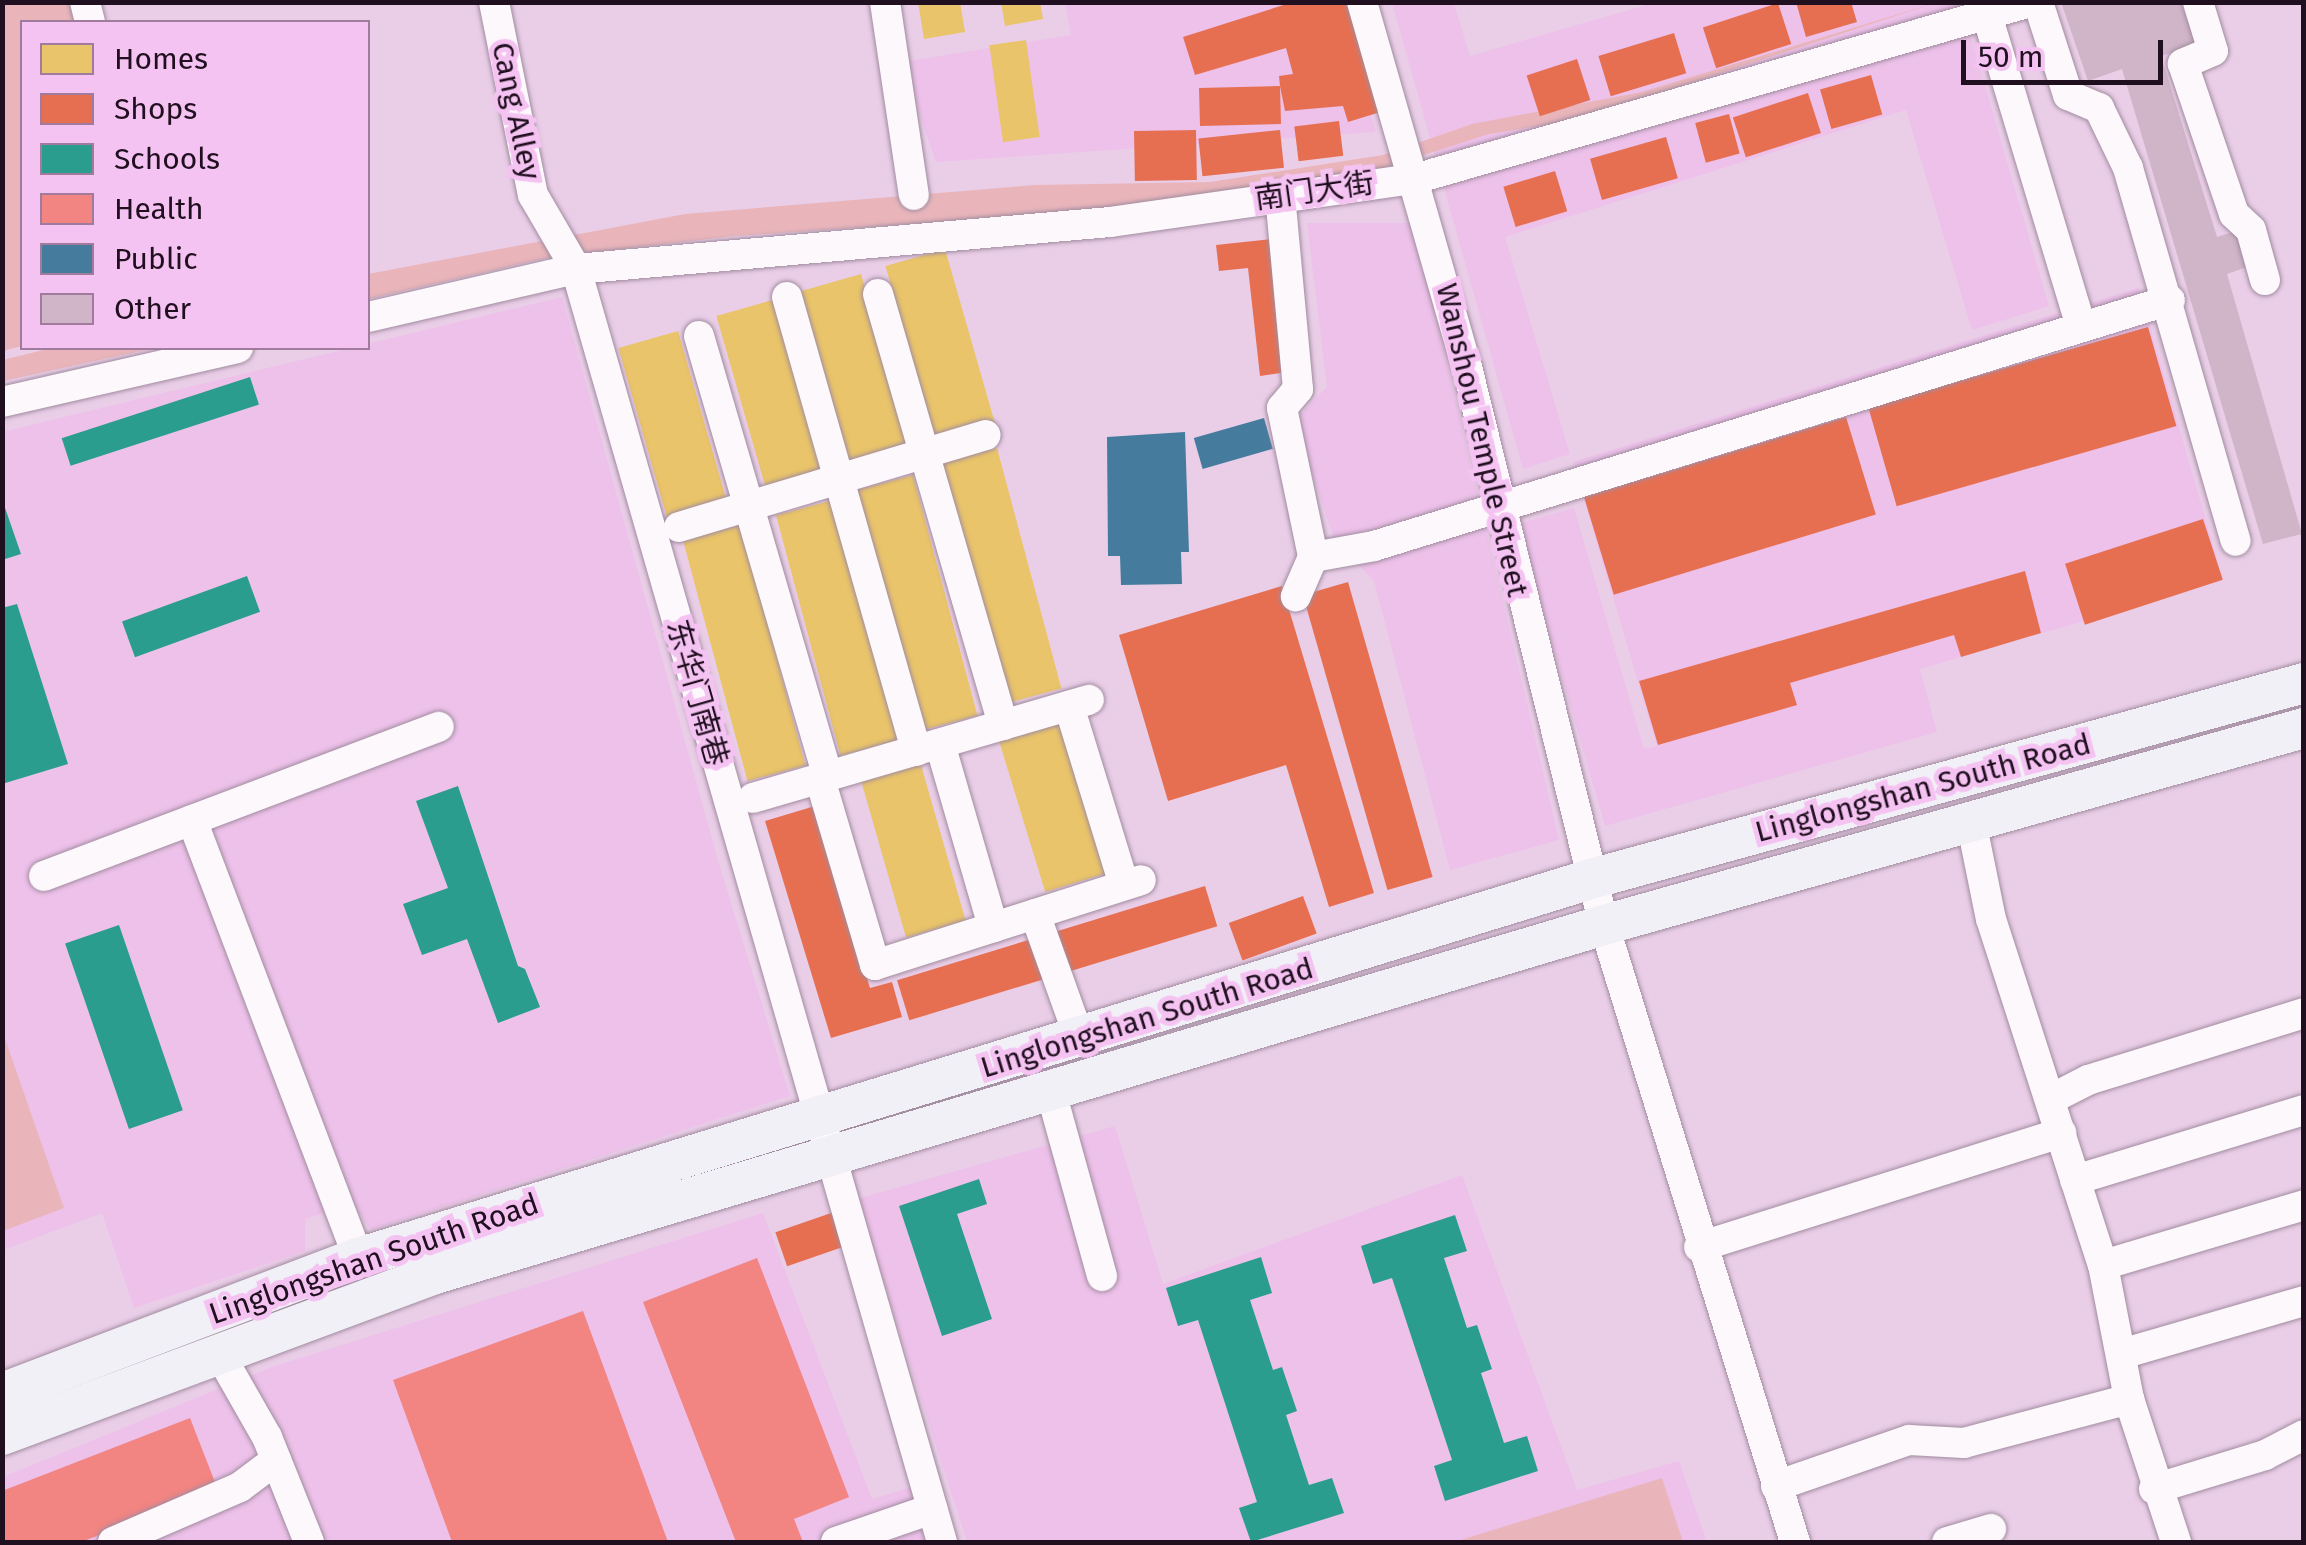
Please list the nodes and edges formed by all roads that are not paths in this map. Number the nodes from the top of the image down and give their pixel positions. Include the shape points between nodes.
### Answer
1 (494, 2) edge
2 (886, 2) edge
3 (1362, 2) edge
4 (2034, 2) edge
5 (2198, 2) edge
6 (1987, 15) junction
7 (1418, 178) junction
8 (914, 195) dead end
9 (1280, 196) junction
10 (576, 269) junction
11 (2266, 280) dead end
12 (878, 294) dead end
13 (787, 297) dead end
14 (2170, 300) junction
15 (370, 318) edge
16 (2081, 328) junction
17 (699, 336) dead end
18 (229, 350) edge
19 (2, 402) edge
20 (986, 435) dead end
21 (924, 452) junction
22 (838, 478) junction
23 (748, 507) junction
24 (1499, 508) junction
25 (679, 527) dead end
26 (2236, 541) dead end
27 (1313, 557) junction
28 (1296, 596) dead end
29 (2304, 684) edge
30 (1003, 725) junction
31 (440, 727) dead end
32 (2304, 728) edge
33 (928, 747) junction
34 (824, 778) junction
35 (753, 798) dead end
36 (192, 820) junction
37 (1972, 821) junction
38 (44, 876) dead end
39 (1591, 879) junction
40 (1035, 914) junction
41 (1604, 925) junction
42 (993, 927) junction
43 (2304, 1014) edge
44 (1080, 1040) junction
45 (1050, 1092) junction
46 (2051, 1099) junction
47 (2304, 1110) edge
48 (818, 1118) junction
49 (2061, 1133) junction
50 (829, 1156) junction
51 (2076, 1180) junction
52 (2304, 1205) edge
53 (1699, 1246) junction
54 (358, 1258) junction
55 (2103, 1265) junction
56 (1102, 1276) dead end
57 (2304, 1301) edge
58 (219, 1353) junction
59 (2125, 1353) junction
60 (2, 1393) edge
61 (2129, 1399) junction
62 (2, 1435) edge
63 (2304, 1435) edge
64 (276, 1460) junction
65 (1776, 1486) junction
66 (2154, 1489) junction
67 (932, 1510) junction
68 (1991, 1529) dead end
69 (113, 1542) edge
70 (309, 1542) edge
71 (836, 1542) edge
72 (942, 1542) edge
73 (1795, 1542) edge
74 (1947, 1542) edge
75 (2176, 1542) edge

1 - 10 street, Cang Alley via 533,195
2 - 8 street
3 - 7 street, Wanshou Temple Street
4 - 6 street, 南门大街
4 - 14 street via 2068,94 2099,108 2128,168
5 - 11 street via 2213,51 2183,64 2234,214 2252,230
6 - 7 street, 南门大街
6 - 16 street
7 - 9 street, 南门大街
7 - 24 street, Wanshou Temple Street
9 - 10 street, 南门大街 via 1110,222
9 - 27 street via 1298,389 1282,408
10 - 15 street, 南门大街
10 - 48 street, 东华门南巷
12 - 21 street
13 - 22 street
14 - 16 street
14 - 26 street
16 - 24 street
17 - 23 street
18 - 19 street
20 - 21 street
21 - 22 street
21 - 30 street
22 - 23 street
22 - 33 street
23 - 25 street
23 - 34 street
24 - 27 street
24 - 39 street, Wanshou Temple Street
27 - 28 street
29 - 39 main road, Linglongshan South Road
30 - 33 street
30 - 40 street via 1079,703 1133,882
31 - 36 street
32 - 37 main road, Linglongshan South Road
33 - 34 street
33 - 42 street
34 - 35 street
34 - 42 street via 874,965
36 - 38 street
36 - 54 street
37 - 41 main road, Linglongshan South Road
37 - 46 street via 1991,919
39 - 41 street, Wanshou Temple Street
39 - 44 main road, Linglongshan South Road
40 - 42 street
40 - 44 street
41 - 45 main road, Linglongshan South Road
41 - 53 street, Wanshou Temple Street
43 - 46 street via 2088,1080
44 - 48 main road, Linglongshan South Road
45 - 50 main road, Linglongshan South Road
45 - 56 street
46 - 49 street
47 - 51 street
48 - 50 street, 东华门南巷
48 - 54 main road, Linglongshan South Road
49 - 51 street
49 - 53 street
50 - 58 main road, Linglongshan South Road via 405,1284
50 - 67 street, 东华门南巷
51 - 55 street
52 - 55 street
53 - 65 street, Wanshou Temple Street
54 - 60 main road, Linglongshan South Road
55 - 59 street
57 - 59 street
58 - 62 main road, Linglongshan South Road
58 - 64 street
59 - 61 street
61 - 65 street via 1964,1443 1909,1440
61 - 66 street
63 - 66 street
64 - 69 street via 240,1487
64 - 70 street
65 - 73 street, Wanshou Temple Street
66 - 75 street
67 - 71 street
67 - 72 street, 东华门南巷
68 - 74 street

